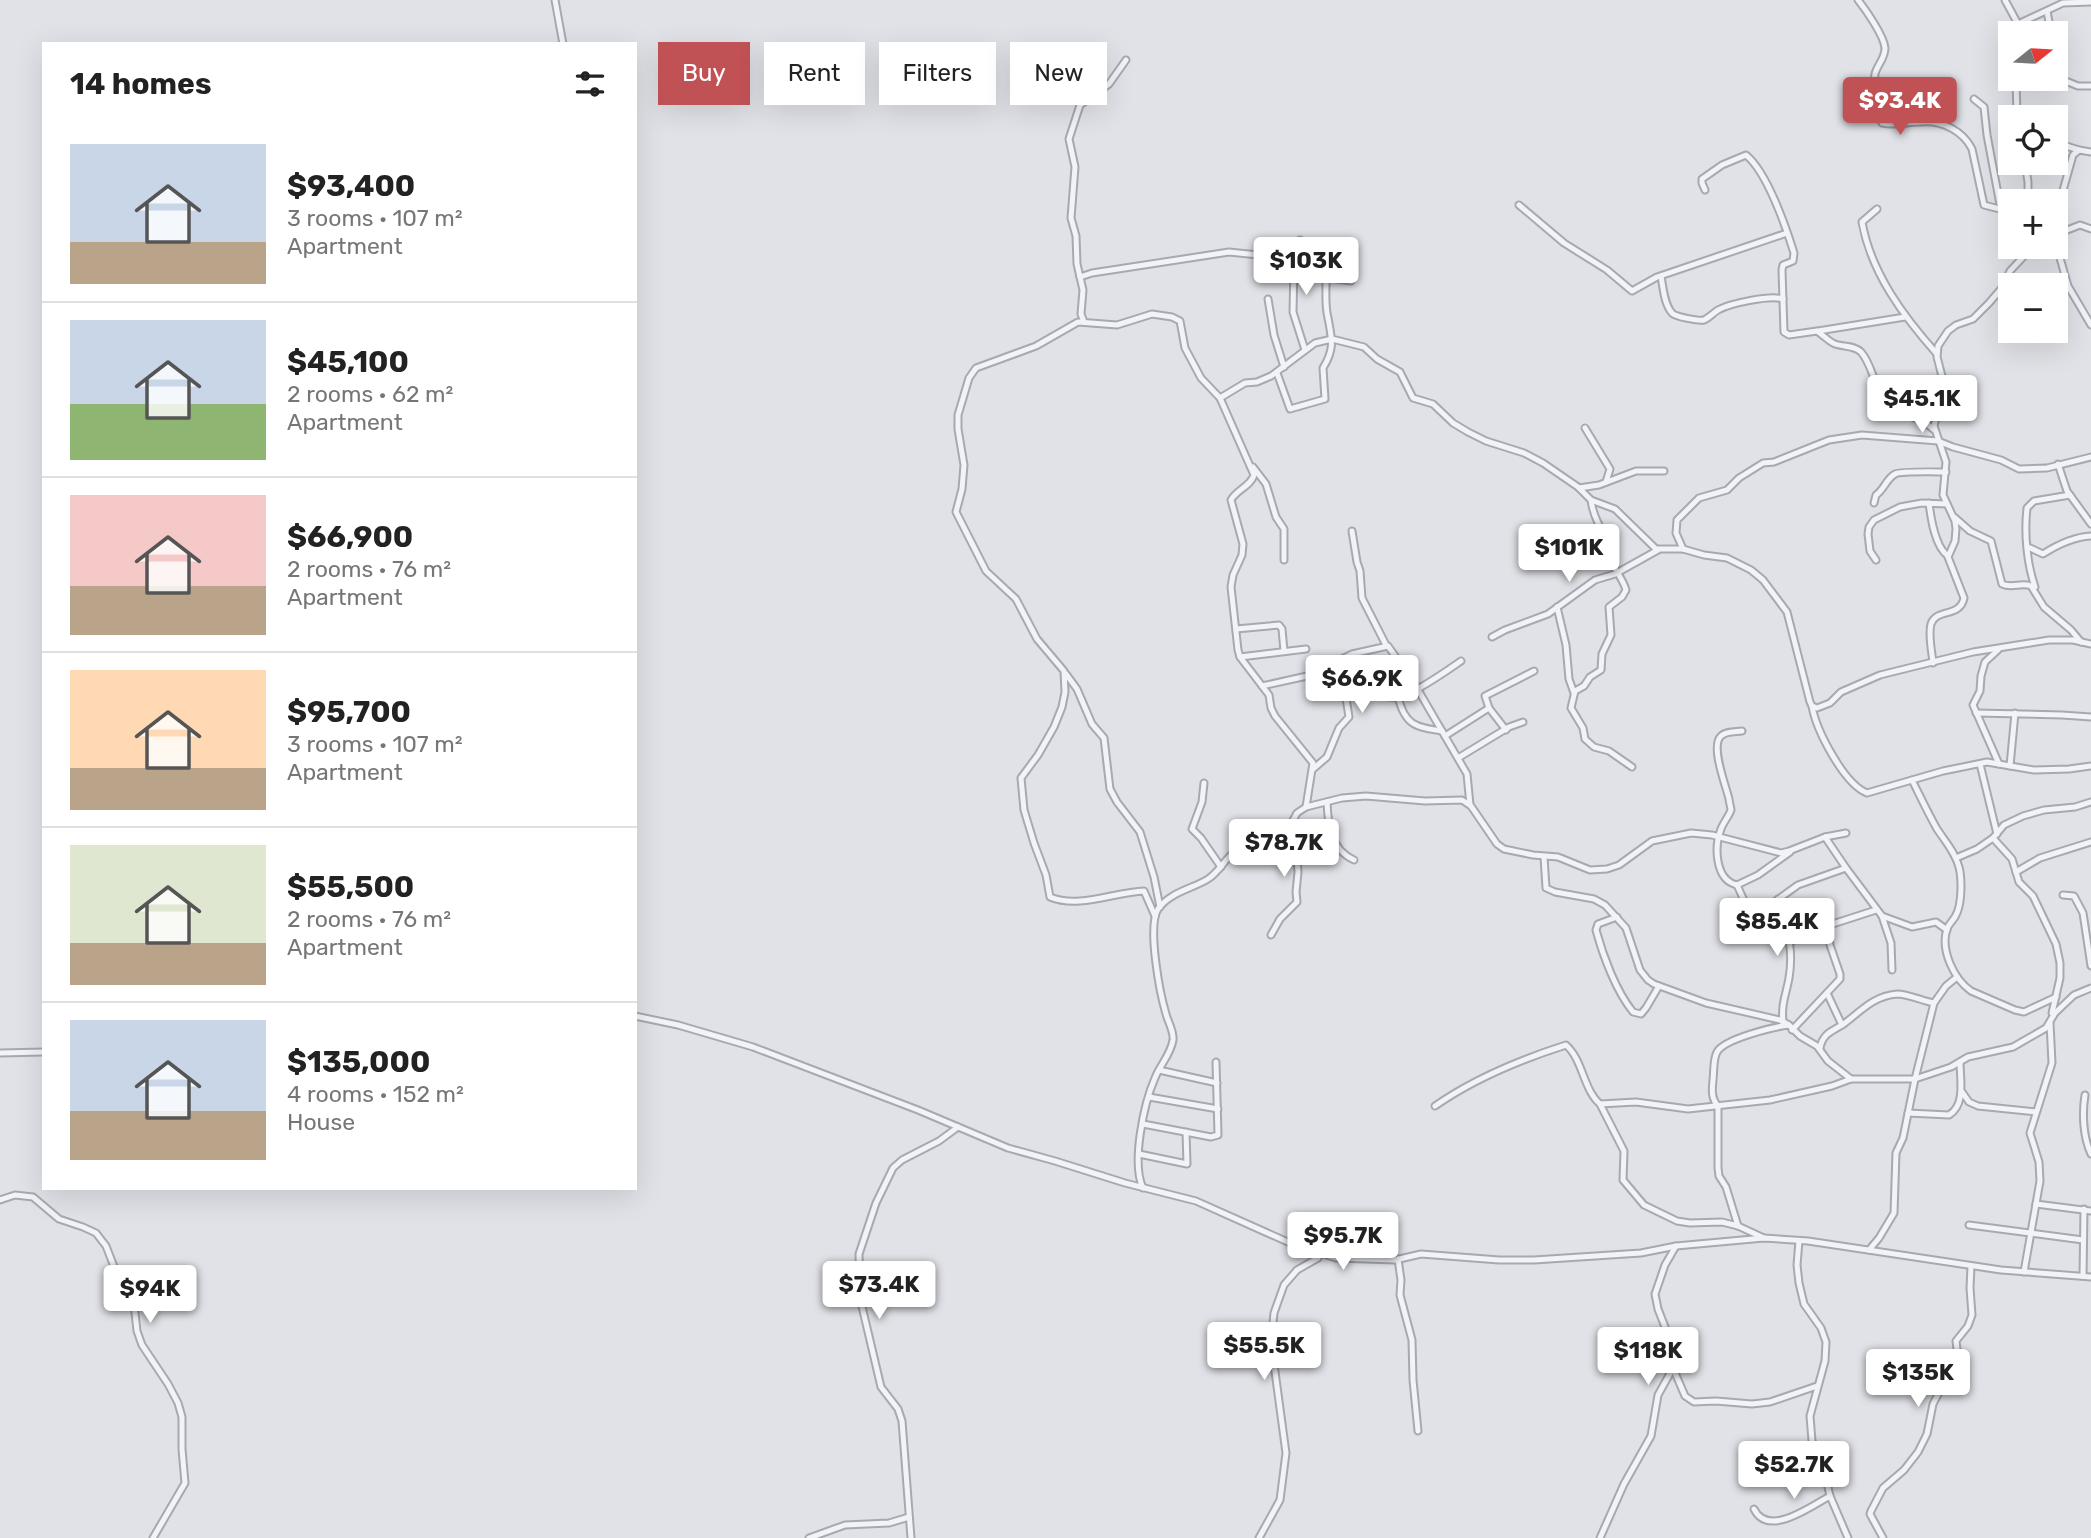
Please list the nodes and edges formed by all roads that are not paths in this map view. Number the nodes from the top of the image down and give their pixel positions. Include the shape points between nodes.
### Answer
1 (555, 0) edge
2 (1858, 0) edge
3 (2005, 0) edge
4 (2062, 1) edge
5 (2091, 2) edge
6 (2047, 12) junction
7 (2049, 21) edge
8 (563, 42) edge
9 (1126, 60) dead end
10 (2068, 82) edge
11 (2091, 86) edge
12 (1974, 99) dead end
13 (2068, 147) edge
14 (2079, 150) junction
15 (2091, 152) edge
16 (2063, 189) edge
17 (1705, 190) dead end
18 (1998, 195) edge
19 (1519, 205) dead end
20 (1877, 209) dead end
21 (1998, 209) edge
22 (2091, 229) edge
23 (2068, 231) edge
24 (1787, 233) junction
25 (1292, 249) junction
26 (2021, 259) edge
27 (2060, 259) edge
28 (1080, 276) junction
29 (1661, 276) junction
30 (1327, 280) junction
31 (1351, 281) dead end
32 (1268, 299) dead end
33 (1783, 299) junction
34 (1905, 317) junction
35 (1084, 322) junction
36 (2091, 325) edge
37 (1817, 331) junction
38 (1332, 339) junction
39 (1305, 350) junction
40 (1937, 354) junction
41 (1284, 367) junction
42 (1276, 373) junction
43 (1220, 398) junction
44 (1585, 428) dead end
45 (1935, 431) junction
46 (1938, 441) junction
47 (2091, 457) edge
48 (2059, 464) junction
49 (1250, 465) junction
50 (1664, 471) dead end
51 (1946, 472) junction
52 (1606, 482) junction
53 (1579, 488) junction
54 (2070, 495) junction
55 (1591, 500) junction
56 (1874, 503) dead end
57 (1929, 503) junction
58 (1947, 503) junction
59 (1952, 515) junction
60 (2091, 524) edge
61 (1352, 531) dead end
62 (2091, 537) edge
63 (2028, 547) junction
64 (1683, 549) junction
65 (1658, 550) junction
66 (1948, 556) junction
67 (1284, 560) dead end
68 (1876, 561) dead end
69 (1617, 573) junction
70 (2036, 594) junction
71 (1557, 607) junction
72 (1236, 629) junction
73 (1492, 637) dead end
74 (2081, 642) junction
75 (2091, 644) edge
76 (1386, 645) junction
77 (2001, 648) junction
78 (1306, 649) dead end
79 (1284, 651) junction
80 (1240, 657) junction
81 (1461, 661) dead end
82 (1933, 663) junction
83 (1064, 671) junction
84 (1534, 671) dead end
85 (1262, 686) junction
86 (1417, 688) junction
87 (1574, 693) junction
88 (1398, 697) junction
89 (1812, 706) junction
90 (1489, 708) junction
91 (1976, 713) junction
92 (2015, 713) junction
93 (2091, 717) edge
94 (1523, 722) dead end
95 (1506, 730) junction
96 (1742, 731) dead end
97 (1443, 733) junction
98 (1458, 758) junction
99 (1980, 764) junction
100 (1999, 764) junction
101 (2010, 766) junction
102 (2091, 766) edge
103 (1632, 767) dead end
104 (1313, 769) junction
105 (1912, 780) junction
106 (1204, 783) dead end
107 (1327, 802) junction
108 (2091, 802) edge
109 (1471, 806) junction
110 (1306, 807) junction
111 (1294, 819) junction
112 (1846, 833) dead end
113 (1995, 836) junction
114 (1719, 837) junction
115 (1825, 837) junction
116 (2091, 842) edge
117 (1792, 850) junction
118 (1544, 857) junction
119 (1956, 858) junction
120 (1354, 860) dead end
121 (1221, 867) junction
122 (1846, 869) junction
123 (2015, 872) junction
124 (1737, 885) junction
125 (2063, 894) dead end
126 (1778, 899) junction
127 (1160, 907) junction
128 (1876, 910) junction
129 (1155, 916) junction
130 (1882, 916) junction
131 (1617, 917) junction
132 (1828, 926) junction
133 (2088, 928) edge
134 (1947, 930) junction
135 (1271, 935) dead end
136 (1790, 942) junction
137 (2091, 966) edge
138 (1892, 970) dead end
139 (1957, 976) junction
140 (1659, 986) junction
141 (2091, 988) edge
142 (1827, 993) junction
143 (2056, 997) junction
144 (1934, 1003) junction
145 (637, 1016) edge
146 (2050, 1022) junction
147 (1842, 1025) junction
148 (1788, 1026) junction
149 (1820, 1049) junction
150 (42, 1052) edge
151 (0, 1054) edge
152 (1216, 1062) dead end
153 (1960, 1062) junction
154 (1159, 1070) junction
155 (1851, 1079) junction
156 (1915, 1079) junction
157 (1217, 1083) junction
158 (1961, 1090) junction
159 (2085, 1095) dead end
160 (1149, 1097) junction
161 (1600, 1104) junction
162 (1718, 1106) junction
163 (1435, 1107) dead end
164 (1218, 1109) junction
165 (2036, 1112) junction
166 (1908, 1113) junction
167 (1143, 1124) junction
168 (958, 1127) junction
169 (1186, 1132) junction
170 (1139, 1154) junction
171 (2091, 1154) edge
172 (1143, 1188) junction
173 (0, 1200) edge
174 (2036, 1204) junction
175 (2084, 1209) junction
176 (2091, 1211) edge
177 (1969, 1225) dead end
178 (1738, 1226) junction
179 (2031, 1234) junction
180 (1764, 1238) junction
181 (2083, 1240) junction
182 (1799, 1241) junction
183 (1676, 1246) junction
184 (1869, 1250) junction
185 (1320, 1254) junction
186 (1398, 1259) junction
187 (1971, 1266) junction
188 (2024, 1272) junction
189 (2083, 1276) junction
190 (2091, 1277) edge
191 (1673, 1368) junction
192 (1817, 1386) junction
193 (1418, 1431) dead end
194 (1830, 1496) junction
195 (1754, 1509) dead end
196 (909, 1517) junction
197 (153, 1538) edge
198 (809, 1538) edge
199 (911, 1538) edge
200 (1259, 1538) edge
201 (1600, 1538) edge
202 (1848, 1538) edge
203 (1883, 1538) edge

1 - 8 street
2 - 21 street via 1885,46 1875,75 1882,123 1926,121 1958,132 1972,149 1983,205
3 - 6 street via 2018,24
4 - 5 street
4 - 6 street
6 - 7 street
9 - 28 street via 1109,84 1080,105 1069,139 1075,167 1071,217
10 - 11 street
12 - 18 street via 1984,107
13 - 14 street
14 - 15 street
14 - 16 street via 2073,155
17 - 24 street via 1702,179 1746,156 1762,176
19 - 29 street via 1631,290
20 - 34 street via 1863,219 1862,226 1876,266
22 - 23 street via 2080,225
24 - 29 street
24 - 33 street via 1794,255 1782,268
25 - 28 street via 1268,256 1229,252
25 - 30 street via 1299,243 1328,260
25 - 39 street via 1293,312
26 - 40 street via 1975,317 1948,331
27 - 36 street via 2067,284
28 - 35 street
29 - 33 street via 1668,307 1678,317 1704,320 1741,302 1775,296
30 - 31 street
30 - 38 street
32 - 41 street
33 - 37 street via 1785,333
34 - 37 street
34 - 40 street
35 - 43 street via 1111,326 1153,314 1176,318 1201,378
35 - 83 street via 976,368 957,419 964,470 956,512 986,571 1016,599 1037,639
37 - 45 street via 1834,344 1860,351 1888,404
38 - 39 street
38 - 42 street via 1329,359 1322,368 1324,399 1290,410
38 - 53 street via 1367,349 1402,374 1413,397 1433,404 1459,427 1530,455
39 - 41 street
40 - 45 street via 1944,381
41 - 42 street
42 - 43 street via 1245,383
43 - 49 street
44 - 52 street via 1610,469
45 - 46 street
46 - 48 street via 2019,469
46 - 51 street
46 - 64 street via 1857,435 1763,463 1727,489 1699,498 1679,517 1676,530
47 - 48 street
48 - 54 street
49 - 67 street via 1264,480 1285,531
49 - 72 street via 1253,480 1231,500 1243,544 1231,580
50 - 52 street via 1636,471
51 - 56 street via 1897,473
51 - 58 street via 1943,492
52 - 53 street
53 - 55 street
54 - 60 street
54 - 63 street via 2034,501 2029,506
55 - 65 street via 1615,509
55 - 69 street
57 - 58 street
57 - 66 street via 1938,541
57 - 68 street via 1900,507 1872,522 1870,551
58 - 59 street
59 - 66 street via 1956,534
59 - 70 street via 1991,541 2003,586 2028,584
61 - 76 street via 1362,598
62 - 63 street via 2071,540 2042,554
63 - 70 street
64 - 65 street
64 - 89 street via 1733,560 1773,591 1787,612
65 - 69 street
66 - 82 street via 1964,600 1958,609 1933,620
69 - 71 street via 1596,580
69 - 87 street via 1626,590 1609,608 1611,635 1602,654 1602,668
70 - 74 street
71 - 73 street
71 - 87 street
72 - 79 street via 1279,625
72 - 80 street
74 - 75 street
74 - 77 street via 2049,640
76 - 85 street via 1352,654 1307,676
76 - 86 street
77 - 82 street
77 - 91 street via 1985,662 1973,705
78 - 79 street
79 - 80 street
80 - 85 street
81 - 86 street
82 - 89 street via 1880,675 1841,692 1830,703
83 - 127 street via 1104,738 1110,789 1140,832
83 - 129 street via 1065,692 1054,727 1021,778 1024,810 1050,897 1090,899 1144,891
84 - 90 street via 1486,695
85 - 104 street via 1273,713
86 - 88 street
86 - 97 street
87 - 103 street via 1571,711 1586,739
88 - 97 street via 1411,723
88 - 104 street via 1349,692 1349,717 1327,757
89 - 105 street via 1825,742 1862,790
90 - 95 street
90 - 97 street
91 - 92 street
91 - 100 street
92 - 93 street
92 - 101 street
94 - 95 street
95 - 98 street
96 - 114 street via 1724,734 1717,745 1731,808
97 - 98 street
98 - 109 street via 1469,779
99 - 100 street
99 - 105 street
99 - 113 street
100 - 101 street
101 - 102 street via 2045,770
104 - 110 street
105 - 119 street
106 - 121 street via 1192,829
107 - 109 street via 1366,796 1459,800
107 - 110 street
107 - 120 street via 1332,837
108 - 113 street via 2030,814 2004,825
109 - 118 street via 1502,847
110 - 111 street
111 - 121 street via 1281,839 1241,848
111 - 135 street via 1297,902
112 - 115 street
113 - 119 street
113 - 123 street via 2012,859
114 - 117 street via 1781,853
114 - 118 street via 1691,833 1657,839 1607,869 1590,870 1558,856
114 - 124 street via 1721,874
115 - 117 street
115 - 122 street
116 - 123 street via 2039,858
117 - 124 street
118 - 131 street via 1547,889 1598,900
119 - 134 street via 1959,902
121 - 127 street
122 - 126 street via 1798,885
122 - 128 street
123 - 143 street via 2034,896 2056,944 2060,972
124 - 126 street via 1754,915
125 - 133 street via 2074,896
126 - 136 street via 1776,908
127 - 129 street
128 - 130 street
128 - 132 street
129 - 154 street via 1157,972 1174,1037
130 - 134 street via 1911,927 1936,922
130 - 138 street via 1892,946
131 - 140 street via 1626,928 1644,975
131 - 140 street via 1598,923 1596,930 1618,988 1633,1012 1641,1014
132 - 136 street
132 - 142 street via 1840,979
133 - 137 street
134 - 139 street via 1949,962
136 - 148 street via 1789,978 1782,1005
139 - 143 street via 1979,996 2022,1012
139 - 144 street
140 - 148 street
141 - 146 street via 2074,995
142 - 147 street
142 - 148 street
143 - 146 street
144 - 147 street via 1899,994 1886,997 1865,1005
144 - 156 street
145 - 168 street via 753,1047
146 - 153 street via 2007,1049
146 - 165 street via 2052,1063
147 - 149 street via 1825,1036
148 - 149 street
148 - 162 street via 1753,1033 1718,1050 1712,1091
149 - 155 street
150 - 151 street
152 - 157 street
153 - 156 street
153 - 158 street
154 - 157 street
154 - 160 street
155 - 156 street
155 - 162 street via 1779,1099
156 - 166 street
157 - 164 street
158 - 165 street via 1973,1104
158 - 166 street via 1951,1114
159 - 171 street via 2086,1142
160 - 164 street
160 - 167 street
161 - 162 street via 1636,1102 1688,1109
161 - 163 street via 1566,1045 1474,1081
161 - 178 street via 1624,1151 1623,1180 1644,1205 1680,1222
162 - 178 street via 1718,1168
164 - 169 street via 1218,1135
165 - 174 street via 2030,1135 2040,1165
166 - 184 street via 1896,1153 1894,1213
167 - 169 street
167 - 170 street
168 - 172 street via 1008,1148
168 - 196 street via 893,1168 874,1207 859,1256 859,1296 880,1387 902,1420
169 - 170 street via 1187,1164
170 - 172 street
172 - 185 street via 1196,1201
173 - 197 street via 15,1195 33,1197 59,1219 96,1233 118,1277 133,1295 142,1345 183,1417 185,1483
174 - 175 street
174 - 179 street
175 - 176 street
175 - 181 street
177 - 179 street
178 - 180 street
179 - 181 street
179 - 188 street
180 - 182 street
180 - 183 street
181 - 189 street
182 - 184 street
182 - 192 street via 1797,1265 1804,1304 1826,1342
183 - 186 street via 1641,1253 1534,1260 1421,1254
183 - 191 street via 1655,1294 1672,1345
184 - 187 street
185 - 186 street via 1340,1259
185 - 200 street via 1284,1285 1274,1313 1271,1342 1286,1453 1280,1500
186 - 193 street via 1400,1295 1412,1340
187 - 188 street
187 - 203 street via 1972,1315 1956,1341 1959,1366 1933,1404 1927,1434 1914,1458 1883,1488 1870,1514
188 - 189 street
189 - 190 street
191 - 192 street via 1685,1396 1693,1402 1770,1402
191 - 201 street via 1658,1395 1651,1436
192 - 194 street via 1810,1416 1811,1441 1823,1465
194 - 195 street via 1773,1524 1757,1517
194 - 202 street
196 - 198 street via 845,1525
196 - 199 street

